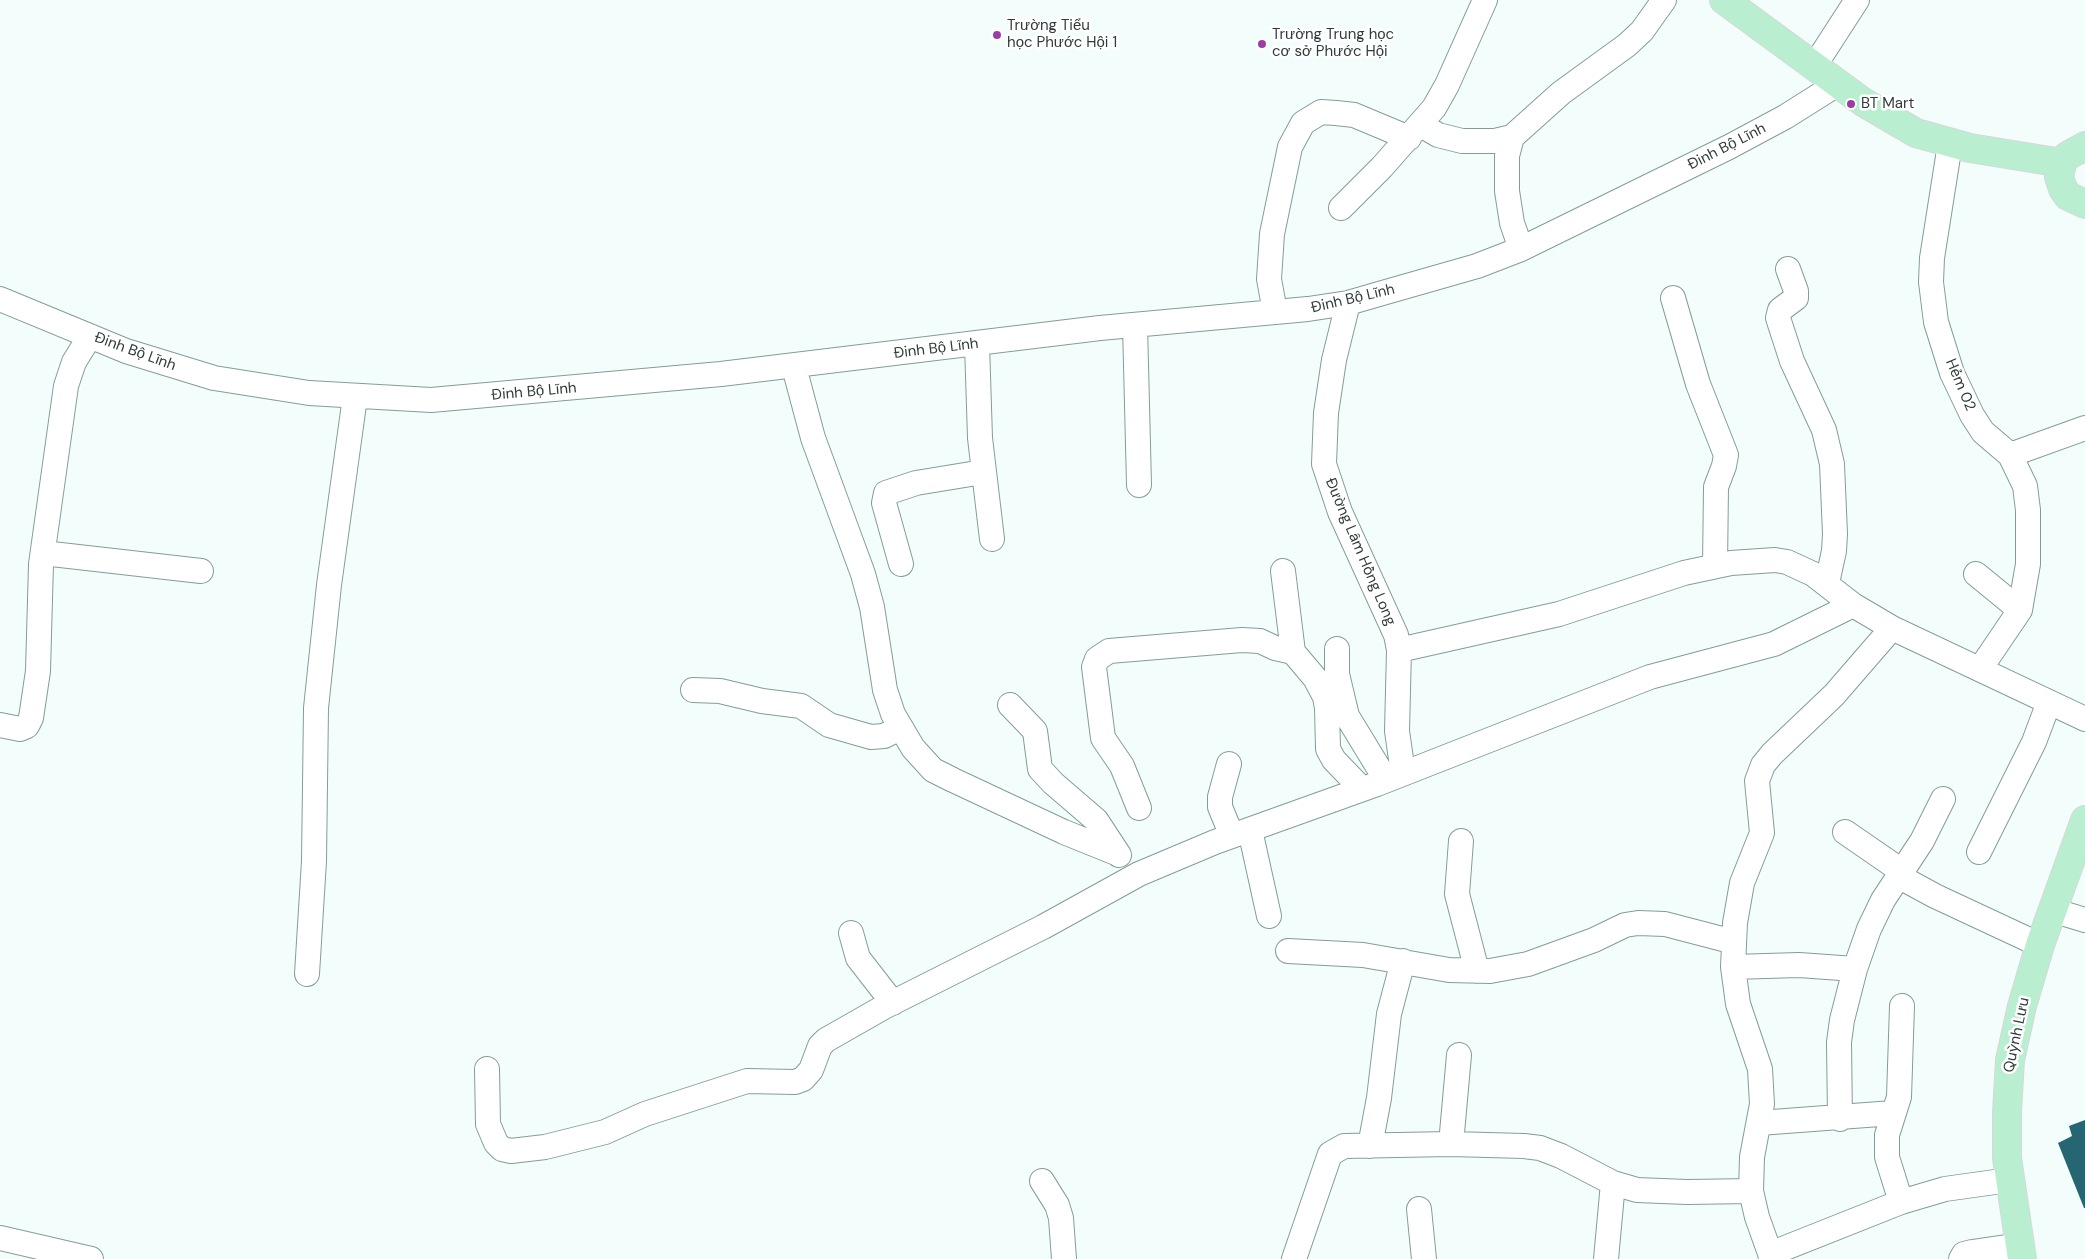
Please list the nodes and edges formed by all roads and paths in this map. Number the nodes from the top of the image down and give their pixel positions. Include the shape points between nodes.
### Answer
1 (1485, 0) edge
2 (1664, 0) edge
3 (1857, 0) edge
4 (1738, 4) edge
5 (1815, 65) junction
6 (1839, 83) junction
7 (1415, 131) junction
8 (1512, 137) junction
9 (1950, 144) junction
10 (2085, 146) edge
11 (2062, 163) junction
12 (2085, 204) edge
13 (1341, 208) dead end
14 (1521, 249) junction
15 (1788, 269) dead end
16 (1673, 298) dead end
17 (0, 299) edge
18 (1348, 303) junction
19 (1275, 312) junction
20 (1135, 325) junction
21 (90, 336) junction
22 (977, 344) junction
23 (794, 366) junction
24 (356, 397) junction
25 (2085, 428) edge
26 (2010, 455) junction
27 (983, 472) junction
28 (1139, 485) dead end
29 (992, 539) dead end
30 (43, 553) junction
31 (901, 564) dead end
32 (1715, 566) junction
33 (202, 571) dead end
34 (1283, 572) dead end
35 (1976, 574) dead end
36 (1827, 583) junction
37 (1853, 604) junction
38 (2020, 610) junction
39 (1892, 628) junction
40 (1337, 649) dead end
41 (1399, 650) junction
42 (1293, 652) junction
43 (1980, 669) junction
44 (694, 690) dead end
45 (2049, 702) junction
46 (1010, 705) dead end
47 (2085, 719) edge
48 (0, 725) edge
49 (900, 728) junction
50 (1229, 764) dead end
51 (1394, 776) junction
52 (1362, 789) junction
53 (1943, 799) dead end
54 (1139, 808) dead end
55 (2085, 820) edge
56 (1845, 832) dead end
57 (1241, 833) junction
58 (1460, 841) dead end
59 (1979, 852) dead end
60 (1116, 853) junction
61 (1138, 874) junction
62 (1901, 874) junction
63 (2052, 910) junction
64 (1269, 916) dead end
65 (2085, 920) edge
66 (851, 933) dead end
67 (1734, 942) junction
68 (2040, 945) junction
69 (1288, 951) dead end
70 (1403, 961) junction
71 (1733, 966) junction
72 (1855, 969) junction
73 (1477, 971) junction
74 (307, 974) dead end
75 (893, 1003) junction
76 (1902, 1006) dead end
77 (1459, 1055) dead end
78 (487, 1069) dead end
79 (1893, 1113) junction
80 (1840, 1119) junction
81 (1759, 1123) junction
82 (1451, 1144) junction
83 (1370, 1146) junction
84 (2009, 1180) junction
85 (1042, 1181) dead end
86 (1614, 1183) junction
87 (1751, 1191) junction
88 (1901, 1202) junction
89 (1419, 1209) dead end
90 (0, 1238) edge
91 (2021, 1252) edge
92 (1771, 1256) edge
93 (1612, 1257) edge
94 (91, 1259) edge
95 (1064, 1259) edge
96 (1294, 1259) edge
97 (1424, 1259) edge
98 (1961, 1259) edge

1 - 7 street via 1447,85
2 - 8 street via 1642,31 1627,45 1561,93
3 - 5 street
4 - 5 main road
5 - 6 main road
6 - 9 main road via 1901,126
6 - 14 street, Đinh Bộ Lĩnh via 1737,144
7 - 8 street via 1462,141 1495,141
7 - 13 street
7 - 19 street via 1336,113 1321,112 1303,123 1290,147 1272,234 1269,279
8 - 14 street via 1507,156 1507,191 1512,223
9 - 11 main road
9 - 26 street, Hẻm 02 via 1932,258 1936,322 1952,373 1972,416 1983,432
10 - 11 main road via 2073,150
11 - 12 main road via 2063,189 2075,201
14 - 18 street, Đinh Bộ Lĩnh via 1477,266
15 - 36 street via 1796,298 1780,310 1778,318 1792,361 1824,430 1832,464 1835,534
16 - 32 street via 1698,384 1726,455 1716,488
17 - 21 street, Đinh Bộ Lĩnh
18 - 19 street, Đinh Bộ Lĩnh
18 - 41 street, Đường Lâm Hồng Long via 1334,360 1326,413 1324,464 1340,512 1386,610
19 - 20 street, Đinh Bộ Lĩnh
20 - 22 street, Đinh Bộ Lĩnh
20 - 28 street
21 - 24 street, Đinh Bộ Lĩnh via 177,368 238,383
21 - 30 street via 74,362 66,386
22 - 23 street, Đinh Bộ Lĩnh
22 - 27 street
23 - 24 street, Đinh Bộ Lĩnh via 470,398
23 - 49 street via 813,438 863,574 872,607 885,690
24 - 74 street via 329,585 316,708 314,861
25 - 26 street
26 - 38 street, Hẻm 02 via 2025,486 2028,510 2028,564
27 - 29 street
27 - 31 street via 916,483 886,493 884,503
30 - 33 street
30 - 48 street via 38,671 32,718 20,730
32 - 36 street via 1775,560 1800,567
32 - 41 street via 1559,614
34 - 42 street
35 - 38 street
36 - 37 street
37 - 39 street
37 - 51 street via 1774,644 1650,678
38 - 43 street
39 - 43 street
39 - 67 street via 1834,696 1772,754 1759,772 1757,790 1762,833 1742,884
40 - 51 street via 1337,674 1348,716
41 - 51 street, Đường Lâm Hồng Long
42 - 52 street via 1325,697 1330,754
42 - 54 street via 1260,641 1242,640 1109,651 1097,658 1094,667 1103,738 1122,766
43 - 45 street
44 - 49 street via 720,690 762,701 801,706 829,725 871,737 884,736
45 - 47 street
45 - 59 street via 2034,742
46 - 60 street via 1035,731 1040,768 1093,816
49 - 60 street via 922,761 933,770
50 - 57 street via 1220,807
51 - 52 street
52 - 57 street
53 - 62 street
55 - 63 main road, Quỳnh Lưu
56 - 62 street
57 - 61 street
57 - 64 street
58 - 73 street via 1457,894
60 - 61 street
61 - 75 street via 1043,927
62 - 68 street via 1960,908
62 - 72 street via 1883,900
63 - 65 street
63 - 68 main road, Quỳnh Lưu
66 - 75 street via 858,958
67 - 71 street
67 - 73 street via 1665,924 1638,923 1625,925 1528,964
68 - 84 main road, Quỳnh Lưu via 2010,1060 2007,1112
69 - 70 street via 1363,955
70 - 73 street via 1441,969
70 - 83 street via 1389,1014
71 - 72 street via 1799,965
71 - 81 street via 1738,1004 1760,1069 1762,1104
72 - 80 street via 1842,1020
75 - 78 street via 826,1040 803,1079 794,1082 747,1081 645,1114 605,1132 524,1150 502,1148 491,1134
76 - 79 street via 1899,1097
77 - 82 street
79 - 80 street
79 - 88 street via 1887,1135 1887,1157
80 - 81 street
81 - 87 street via 1752,1156
82 - 83 street
82 - 86 street via 1540,1148 1578,1162
83 - 96 street via 1344,1146 1330,1154
84 - 88 street via 1946,1190
84 - 91 main road, Quỳnh Lưu
85 - 95 street via 1061,1218
86 - 87 street via 1655,1192
86 - 93 street
87 - 92 street via 1756,1217
88 - 92 street
89 - 97 street
90 - 94 street
91 - 98 street via 1972,1252 1964,1254

